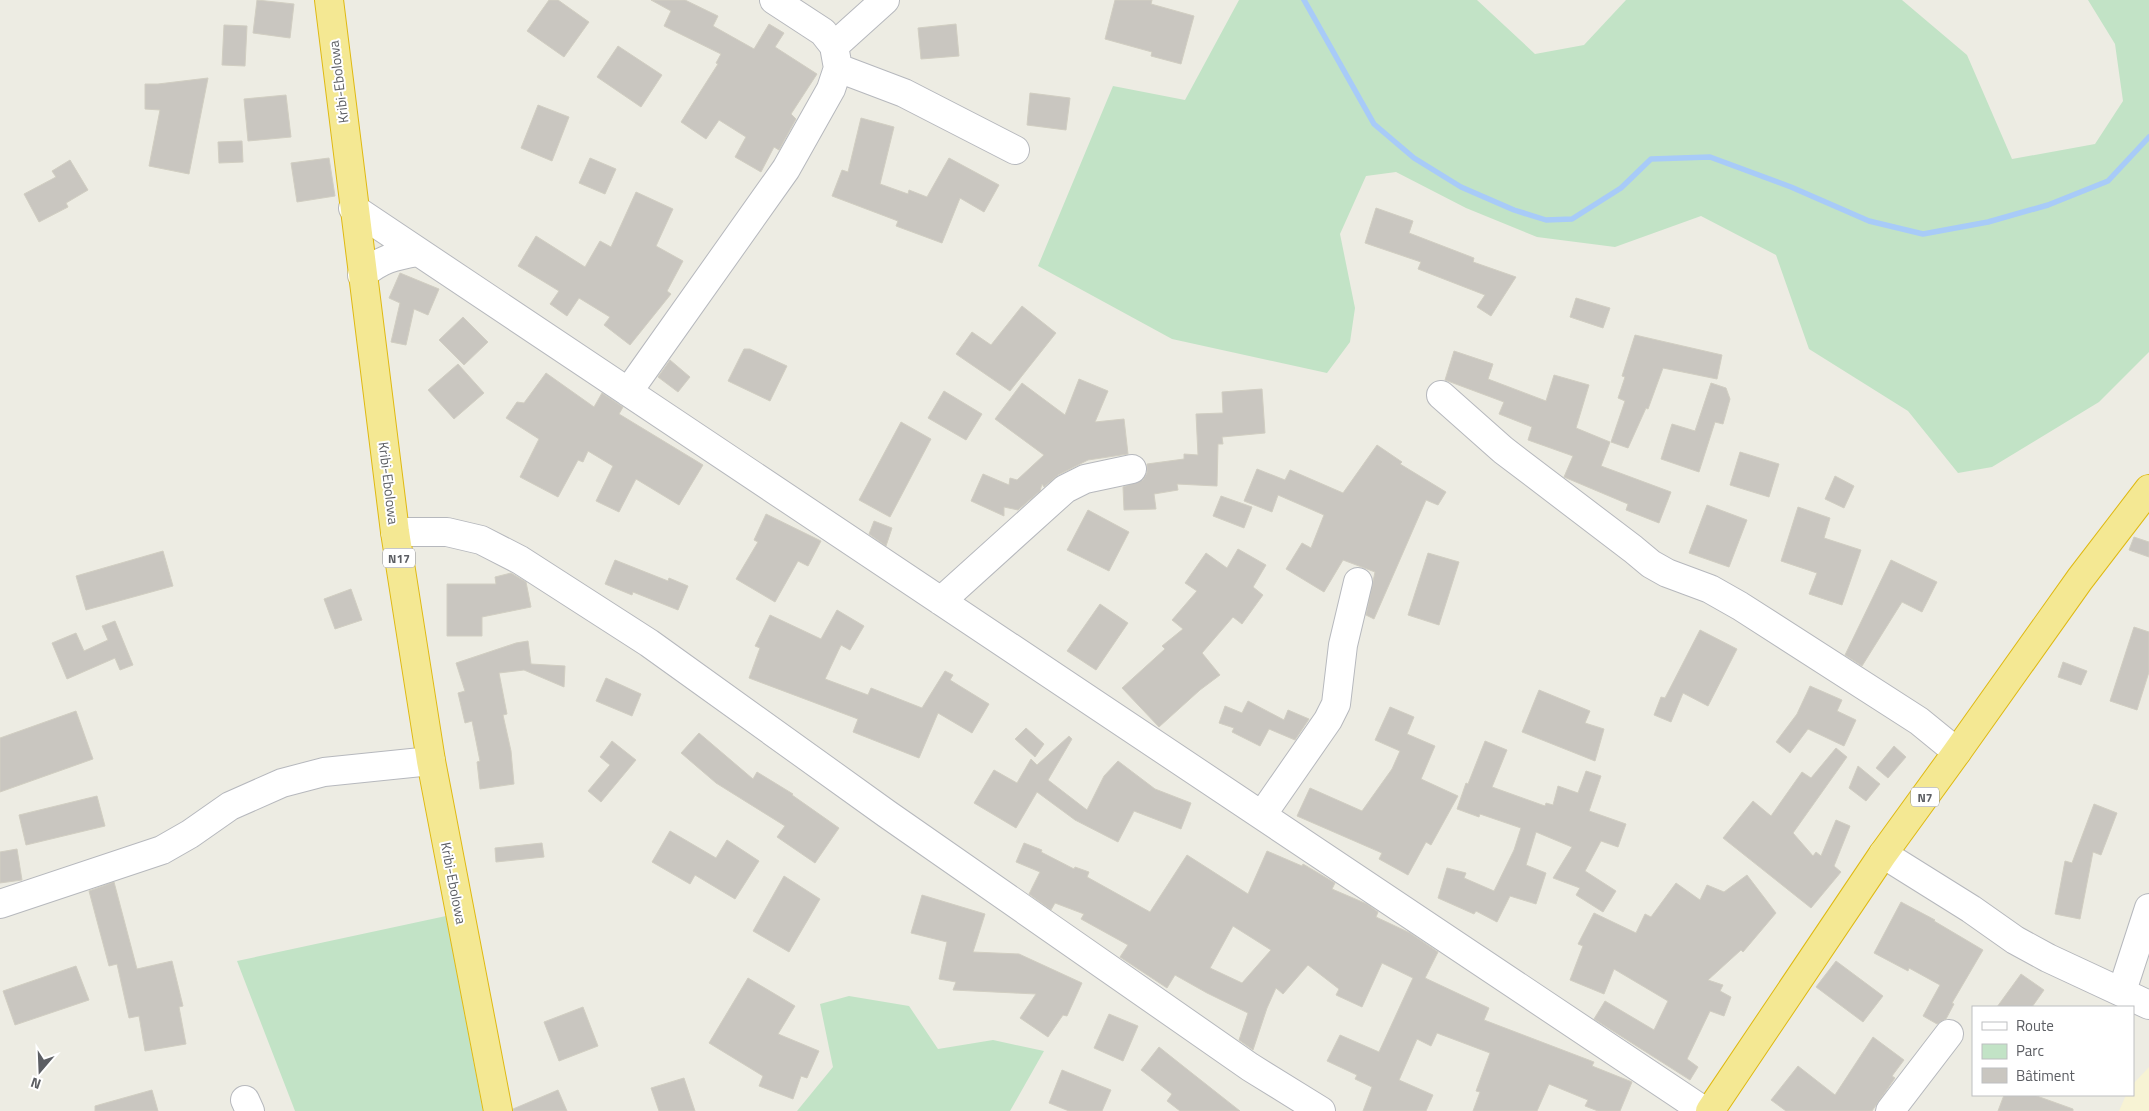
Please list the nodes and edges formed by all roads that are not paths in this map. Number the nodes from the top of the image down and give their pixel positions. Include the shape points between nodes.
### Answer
1 (329, 0) edge
2 (774, 0) edge
3 (885, 0) edge
4 (836, 57) junction
5 (1015, 150) dead end
6 (353, 208) junction
7 (418, 252) junction
8 (362, 275) junction
9 (628, 392) junction
10 (1441, 394) dead end
11 (1132, 469) dead end
12 (2149, 489) edge
13 (395, 532) junction
14 (1358, 582) dead end
15 (941, 601) junction
16 (1958, 752) junction
17 (431, 761) junction
18 (1262, 815) junction
19 (1883, 854) junction
20 (0, 904) edge
21 (2149, 908) edge
22 (2122, 991) junction
23 (2149, 1005) edge
24 (1948, 1034) dead end
25 (498, 1111) edge
26 (1321, 1111) edge
27 (1704, 1111) edge
28 (1710, 1111) edge
29 (1890, 1111) edge

1 - 6 highway, Kribi-Ebolowa / N17
2 - 4 street via 823,32
3 - 4 street
4 - 5 street
4 - 9 street via 831,89 786,169
6 - 7 street
6 - 8 highway, Kribi-Ebolowa / N17
7 - 8 street via 377,262
7 - 9 street
8 - 13 highway, Kribi-Ebolowa / N17
9 - 15 street
10 - 16 street via 1504,450 1650,564 1710,589 1740,606 1919,721
11 - 15 street via 1085,478 1065,489
12 - 16 highway, N7 via 2080,579
13 - 17 highway, Kribi-Ebolowa / N17
13 - 26 street via 447,532 481,540 520,560 649,643 1145,994 1250,1067
14 - 18 street via 1343,645 1336,704
15 - 18 street
16 - 19 highway, N7
17 - 20 street via 324,772 282,784 230,806 162,850
17 - 25 highway, Kribi-Ebolowa / N17
18 - 27 street
19 - 22 street via 2016,940
19 - 28 highway, N7
21 - 22 street
22 - 23 street
24 - 29 street

